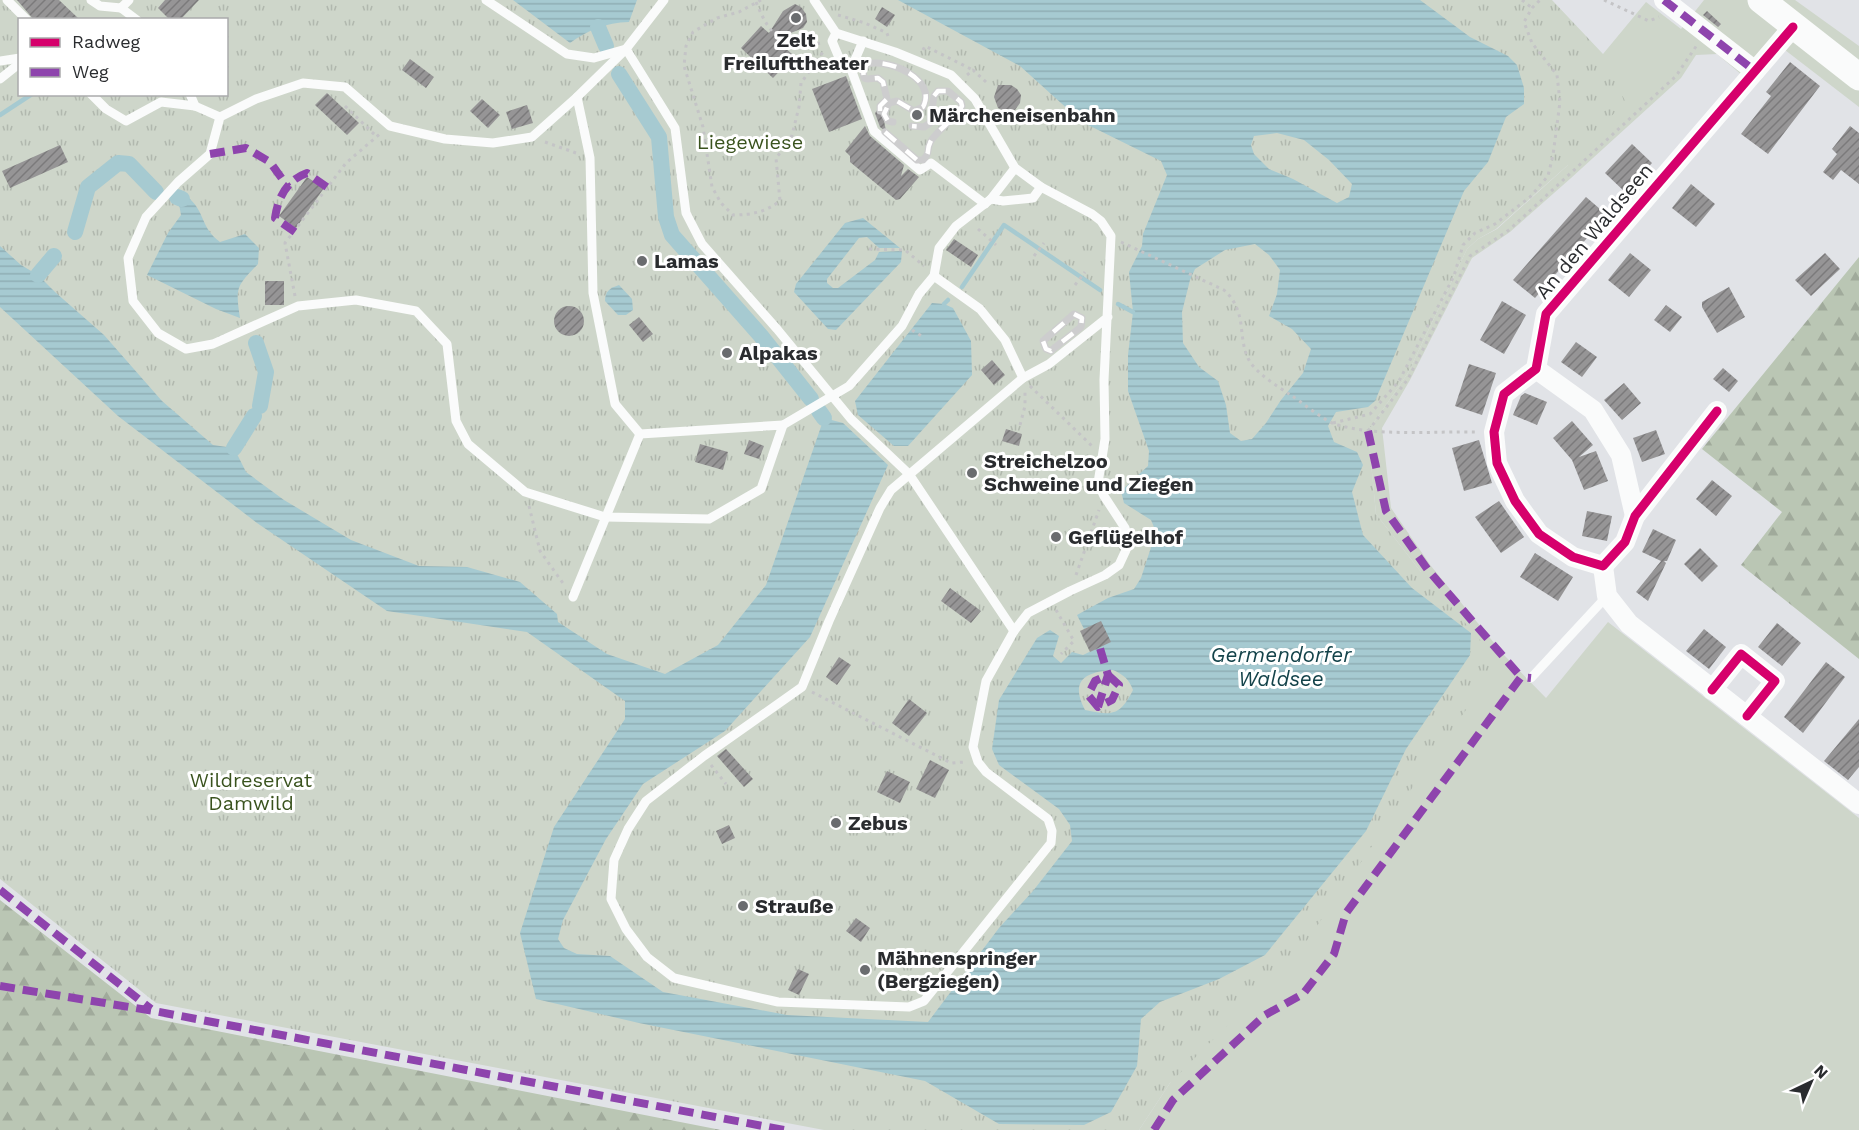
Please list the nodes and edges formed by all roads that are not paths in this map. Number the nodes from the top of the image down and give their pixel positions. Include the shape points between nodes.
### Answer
1 (7, 0) edge
2 (91, 0) edge
3 (129, 0) edge
4 (486, 0) edge
5 (664, 0) edge
6 (814, 0) edge
7 (1761, 0) edge
8 (1667, 2) edge
9 (121, 8) junction
10 (25, 18) edge
11 (134, 18) edge
12 (1793, 27) junction
13 (834, 37) junction
14 (863, 41) junction
15 (626, 49) junction
16 (18, 58) edge
17 (0, 60) edge
18 (18, 65) edge
19 (851, 69) junction
20 (1755, 71) junction
21 (1859, 77) edge
22 (0, 79) edge
23 (93, 96) edge
24 (191, 96) edge
25 (576, 97) junction
26 (195, 106) junction
27 (220, 117) junction
28 (1015, 168) junction
29 (1041, 187) junction
30 (988, 202) junction
31 (934, 276) junction
32 (1108, 317) junction
33 (1536, 369) junction
34 (1023, 378) junction
35 (831, 396) junction
36 (1717, 411) dead end
37 (783, 425) junction
38 (640, 434) junction
39 (909, 474) junction
40 (605, 516) junction
41 (1635, 516) junction
42 (1603, 566) junction
43 (1607, 596) junction
44 (573, 597) road end
45 (1014, 631) junction
46 (1531, 678) dead end
47 (1712, 690) junction
48 (1747, 716) junction
49 (1856, 796) edge

1 - 10 lane
2 - 9 lane via 100,6
3 - 9 lane
4 - 15 lane via 567,54 594,58
5 - 15 lane
6 - 13 lane
7 - 12 main road
8 - 20 street
9 - 11 lane
12 - 20 street, An den Waldseen
12 - 21 main road
13 - 14 lane
13 - 19 lane via 840,60
14 - 19 lane
14 - 28 lane via 951,75 975,99
15 - 25 lane
15 - 35 lane via 675,128 686,213 702,244
16 - 17 lane
18 - 22 lane
19 - 30 lane via 874,131 920,170 931,163
20 - 33 street, An den Waldseen via 1546,314
23 - 26 lane via 126,121 161,102
24 - 26 lane
25 - 27 lane via 532,137 493,143 445,139 390,126 345,87 322,83 303,83 256,99
25 - 38 lane via 590,158 593,293 615,404
26 - 27 lane
27 - 40 lane via 210,154 146,217 128,258 133,301 158,333 186,349 213,344 297,306 356,300 416,311 447,344 456,421 468,444 525,492
28 - 29 lane
28 - 30 lane
29 - 30 lane via 1033,198
29 - 32 lane via 1092,214 1111,236
30 - 31 lane via 956,226 939,248
31 - 34 lane via 980,309 1005,340
31 - 35 lane via 902,326 849,386
32 - 34 lane via 1049,364
32 - 45 lane via 1105,439 1098,483 1125,528 1126,550 1119,565 1028,613
33 - 41 street via 1593,410 1621,455
33 - 42 street via 1504,394 1494,432 1497,463 1515,501 1539,534 1573,557
34 - 39 lane
35 - 37 lane
35 - 39 lane
36 - 41 street
37 - 38 lane
37 - 40 lane via 761,489 709,519
38 - 40 lane
39 - 45 lane
39 - 45 lane via 891,490 880,508 802,687 646,801 628,828 614,860 611,898 646,957 674,978 778,1002 909,1007 924,1001 1051,843 1048,819 986,772 973,747 986,681
40 - 44 lane
41 - 42 street via 1624,542
42 - 43 street
43 - 46 lane
43 - 47 street via 1629,624
47 - 48 street
47 - 48 street via 1741,654 1775,681
48 - 49 street

